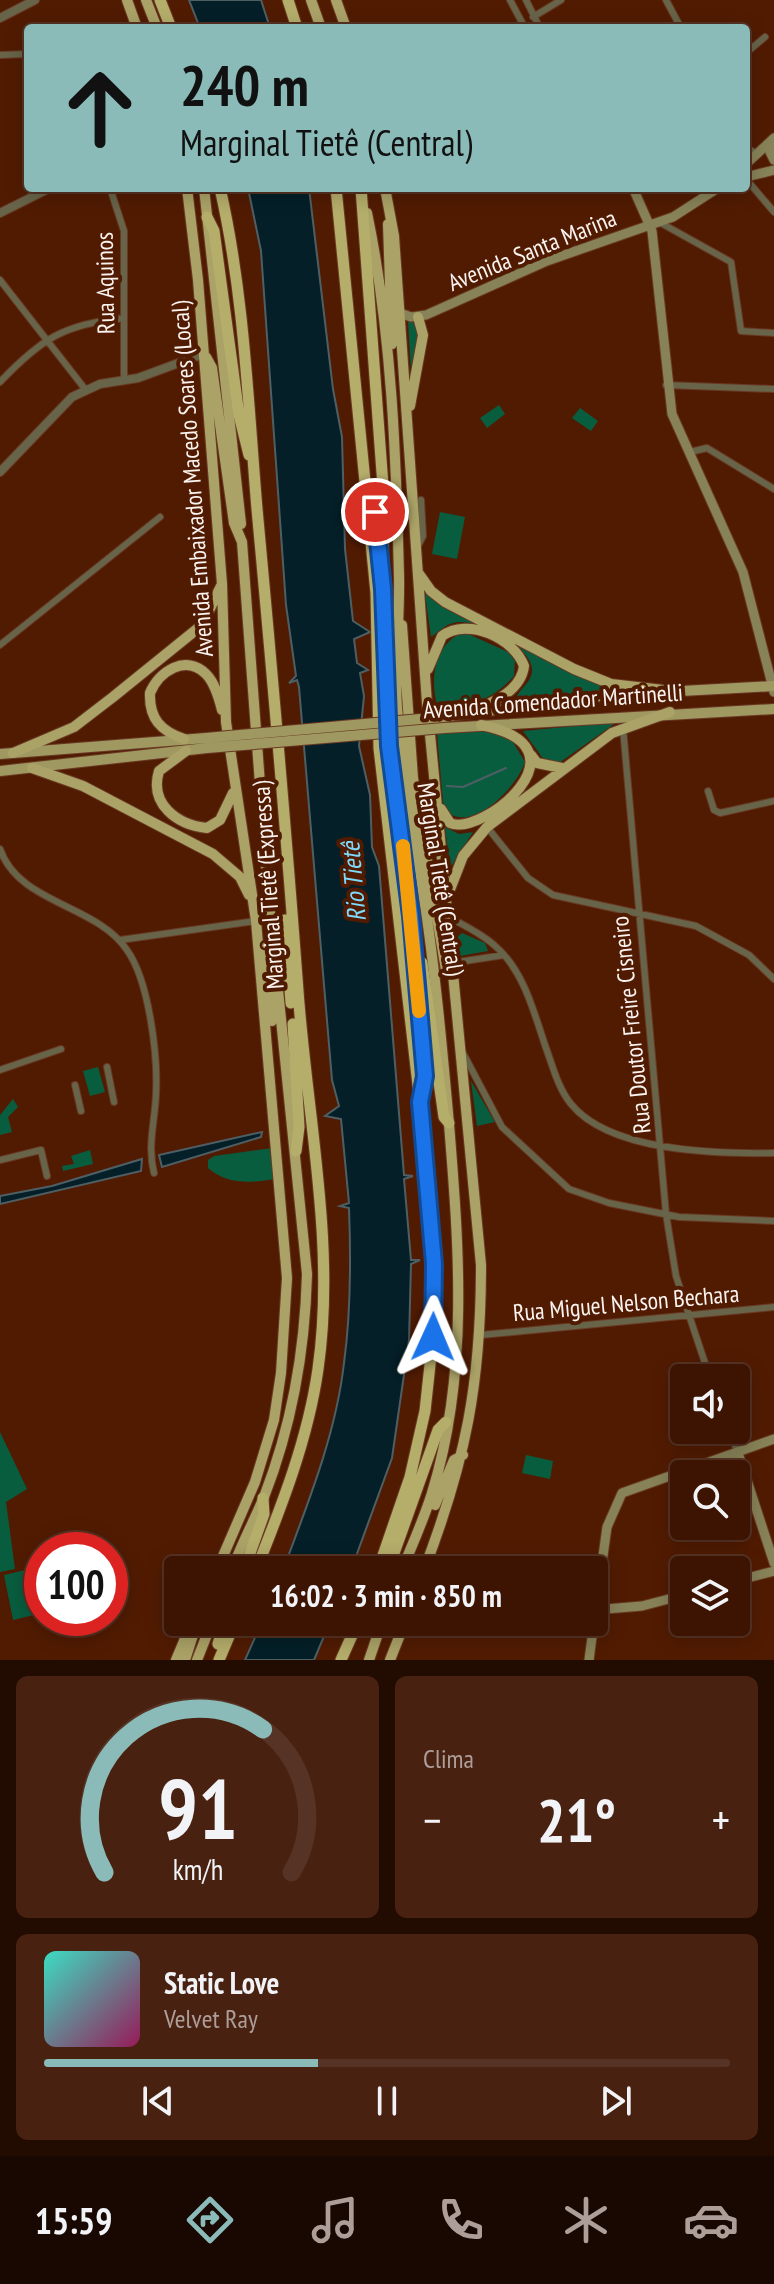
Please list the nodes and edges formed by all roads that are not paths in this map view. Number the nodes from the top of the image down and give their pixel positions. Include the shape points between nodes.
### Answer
1 (35, 0) edge
2 (127, 0) edge
3 (146, 0) edge
4 (160, 0) edge
5 (288, 0) edge
6 (311, 0) edge
7 (336, 0) edge
8 (510, 0) edge
9 (526, 0) edge
10 (561, 0) edge
11 (666, 0) edge
12 (533, 17) junction
13 (0, 18) edge
14 (136, 24) edge
15 (155, 24) edge
16 (169, 24) edge
17 (296, 24) edge
18 (320, 24) edge
19 (345, 24) edge
20 (523, 24) edge
21 (537, 24) edge
22 (679, 24) edge
23 (765, 37) dead end
24 (750, 50) edge
25 (24, 54) edge
26 (0, 55) edge
27 (774, 140) edge
28 (750, 150) edge
29 (758, 154) junction
30 (774, 160) edge
31 (750, 161) edge
32 (774, 170) edge
33 (750, 177) edge
34 (750, 183) edge
35 (42, 192) edge
36 (111, 192) edge
37 (187, 192) edge
38 (204, 192) edge
39 (221, 192) edge
40 (336, 192) edge
41 (362, 192) edge
42 (363, 192) edge
43 (386, 192) edge
44 (635, 192) edge
45 (712, 192) edge
46 (774, 212) edge
47 (0, 213) edge
48 (389, 216) junction
49 (207, 217) junction
50 (654, 224) junction
51 (0, 280) edge
52 (400, 313) junction
53 (418, 317) junction
54 (124, 318) junction
55 (774, 333) edge
56 (46, 338) junction
57 (203, 353) junction
58 (124, 380) junction
59 (0, 382) edge
60 (392, 382) junction
61 (666, 385) junction
62 (85, 389) junction
63 (774, 389) edge
64 (408, 416) junction
65 (690, 452) junction
66 (254, 469) junction
67 (0, 472) edge
68 (367, 473) junction
69 (774, 489) edge
70 (421, 500) dead end
71 (160, 517) dead end
72 (242, 542) junction
73 (416, 551) junction
74 (417, 566) junction
75 (399, 582) junction
76 (222, 584) junction
77 (383, 589) junction
78 (0, 645) edge
79 (769, 650) edge
80 (774, 688) edge
81 (672, 691) junction
82 (427, 703) junction
83 (774, 709) edge
84 (470, 712) junction
85 (670, 712) junction
86 (226, 722) junction
87 (443, 723) junction
88 (481, 725) junction
89 (623, 728) junction
90 (184, 739) junction
91 (207, 743) junction
92 (186, 751) junction
93 (13, 753) junction
94 (0, 754) edge
95 (530, 754) junction
96 (32, 768) junction
97 (562, 768) junction
98 (0, 771) edge
99 (234, 791) junction
100 (708, 791) dead end
101 (437, 799) junction
102 (774, 801) edge
103 (487, 827) junction
104 (0, 849) edge
105 (288, 856) junction
106 (268, 892) junction
107 (446, 902) junction
108 (254, 905) junction
109 (637, 913) junction
110 (411, 916) junction
111 (447, 916) junction
112 (256, 921) junction
113 (120, 940) junction
114 (504, 955) junction
115 (450, 963) junction
116 (451, 979) junction
117 (774, 979) edge
118 (457, 1041) junction
119 (61, 1049) dead end
120 (270, 1064) junction
121 (107, 1067) dead end
122 (0, 1070) edge
123 (75, 1085) dead end
124 (114, 1102) dead end
125 (420, 1102) junction
126 (81, 1111) dead end
127 (449, 1123) junction
128 (661, 1144) junction
129 (296, 1151) junction
130 (774, 1153) edge
131 (0, 1160) edge
132 (154, 1173) dead end
133 (47, 1176) dead end
134 (666, 1214) junction
135 (774, 1221) edge
136 (774, 1307) edge
137 (687, 1316) junction
138 (481, 1335) junction
139 (705, 1364) edge
140 (446, 1422) junction
141 (774, 1439) edge
142 (734, 1444) edge
143 (738, 1453) junction
144 (463, 1455) junction
145 (263, 1498) junction
146 (222, 1556) edge
147 (238, 1556) edge
148 (249, 1556) edge
149 (262, 1556) edge
150 (383, 1556) edge
151 (393, 1556) edge
152 (408, 1556) edge
153 (415, 1556) edge
154 (429, 1556) edge
155 (603, 1556) edge
156 (774, 1563) edge
157 (774, 1571) edge
158 (750, 1577) edge
159 (670, 1599) edge
160 (608, 1609) edge
161 (188, 1636) edge
162 (191, 1636) edge
163 (206, 1636) edge
164 (220, 1636) edge
165 (229, 1636) edge
166 (352, 1636) edge
167 (377, 1636) edge
168 (399, 1636) edge
169 (592, 1636) edge
170 (176, 1660) edge
171 (185, 1660) edge
172 (197, 1660) edge
173 (212, 1660) edge
174 (219, 1660) edge
175 (341, 1660) edge
176 (369, 1660) edge
177 (390, 1660) edge
178 (589, 1660) edge

1 - 13 street
2 - 14 highway
3 - 15 highway
4 - 16 highway
5 - 17 highway
6 - 18 highway
7 - 19 highway
8 - 20 street
9 - 12 street
10 - 12 street
11 - 22 street
12 - 21 street
23 - 24 street
25 - 26 street
27 - 29 main road
27 - 30 main road via 769,150
28 - 29 street
29 - 31 main road
32 - 33 main road
34 - 46 street
35 - 47 street
36 - 54 street, Rua Aquinos via 124,231
37 - 57 highway, Avenida Embaixador Macedo Soares (Local)
38 - 49 highway
39 - 66 highway, Marginal Tietê (Expressa) via 237,278
40 - 68 highway
41 - 77 highway via 383,486
42 - 60 highway, Marginal Tietê (Central)
43 - 48 highway
44 - 50 main road
45 - 50 main road, Avenida Santa Marina
48 - 52 highway
48 - 60 highway
49 - 66 highway via 214,231 244,445
49 - 72 highway
50 - 53 main road, Avenida Santa Marina via 547,261
50 - 55 street via 731,262 741,331
50 - 61 main road
51 - 56 street
52 - 53 main road
52 - 64 highway
53 - 64 highway via 423,335
54 - 56 street via 93,321
54 - 58 street, Rua Aquinos
56 - 59 street
56 - 62 street
57 - 58 street
57 - 72 highway via 212,368 234,523
57 - 76 highway, Avenida Embaixador Macedo Soares (Local)
58 - 62 street
60 - 75 highway, Marginal Tietê (Central)
61 - 63 street
61 - 65 main road via 672,414
62 - 67 street
64 - 73 highway
65 - 69 street via 707,448
65 - 79 main road via 743,572
66 - 105 highway, Marginal Tietê (Expressa)
68 - 77 highway
68 - 125 highway via 379,748
70 - 73 street via 423,536
71 - 78 street
72 - 106 highway
73 - 74 highway
74 - 81 highway via 424,583 445,602 574,669 611,684
74 - 82 highway
75 - 116 highway via 413,778 444,965
75 - 127 highway, Marginal Tietê (Central) via 395,676 400,743 424,892
76 - 86 highway, Avenida Embaixador Macedo Soares (Local)
76 - 93 highway via 205,622 74,727
77 - 110 highway, Marginal Tietê (Central) via 389,746
79 - 80 main road
80 - 81 main road, Avenida Comendador Martinelli
81 - 84 main road, Avenida Comendador Martinelli
82 - 84 highway via 429,665 437,643 448,631 468,627 508,645 524,666 509,691
82 - 101 highway
83 - 85 main road, Avenida Comendador Martinelli
84 - 87 main road, Avenida Comendador Martinelli
85 - 88 main road, Avenida Comendador Martinelli
85 - 89 highway
86 - 90 highway via 208,676 188,665 173,668 154,684 150,704 160,726
86 - 99 highway, Avenida Embaixador Macedo Soares (Local)
87 - 88 main road, Avenida Comendador Martinelli
87 - 91 main road, Avenida Comendador Martinelli, bridge
88 - 95 highway via 518,737
89 - 97 highway
89 - 109 street, Rua Doutor Freire Cisneiro
90 - 91 main road, Avenida Comendador Martinelli
90 - 93 main road, Avenida Comendador Martinelli
91 - 92 main road, Avenida Comendador Martinelli
92 - 96 main road, Avenida Comendador Martinelli
92 - 99 highway via 159,771 157,792 165,808 207,828 226,812
93 - 94 main road, Avenida Comendador Martinelli
95 - 97 highway via 537,763
95 - 101 highway via 524,784 475,823 450,823
96 - 98 main road, Avenida Comendador Martinelli
96 - 108 highway via 83,786 227,862
97 - 103 highway
99 - 108 highway, Avenida Embaixador Macedo Soares (Local)
100 - 102 street via 718,813
101 - 107 highway
103 - 107 highway via 457,865
103 - 109 street via 536,885 569,900
104 - 113 street via 15,877
105 - 129 highway via 283,881 299,1127
105 - 149 highway, Marginal Tietê (Expressa) via 323,1306 318,1369 303,1439
106 - 120 highway
106 - 129 highway
107 - 111 highway
108 - 112 highway, Avenida Embaixador Macedo Soares (Local)
109 - 117 street via 715,934
109 - 128 street, Rua Doutor Freire Cisneiro
110 - 125 highway, Marginal Tietê (Central) via 425,1076
110 - 127 highway
111 - 114 street
111 - 115 highway
112 - 113 street
112 - 120 highway, Avenida Embaixador Macedo Soares (Local)
113 - 132 street via 142,982 157,1092 149,1152
114 - 115 street
114 - 128 street via 522,981 571,1103 612,1134
115 - 116 highway
116 - 118 highway
118 - 134 street via 502,1127 557,1181 609,1203
118 - 138 highway via 479,1231
119 - 122 street
120 - 146 highway via 287,1278 281,1373 274,1420 255,1482
121 - 124 street
123 - 126 street
125 - 150 highway via 434,1264 433,1337 425,1411 410,1477
127 - 140 highway, Marginal Tietê (Central) via 459,1281
128 - 130 street
128 - 134 street, Rua Doutor Freire Cisneiro
129 - 145 highway via 305,1239 304,1333 292,1407
131 - 133 street via 41,1150
134 - 135 street
134 - 137 street, Rua Doutor Freire Cisneiro
136 - 137 street, Rua Miguel Nelson Bechara
137 - 138 street, Rua Miguel Nelson Bechara
137 - 139 street, Rua Doutor Freire Cisneiro
138 - 144 highway
140 - 151 highway via 438,1430
140 - 152 highway, Marginal Tietê (Central) via 432,1494
141 - 143 main road
142 - 143 street
143 - 155 main road via 622,1493 607,1527
143 - 156 main road
144 - 153 highway via 447,1474
144 - 154 highway
145 - 147 highway
145 - 148 highway via 264,1514
157 - 158 main road
159 - 160 main road
161 - 170 highway
162 - 171 highway
163 - 172 highway
164 - 173 highway
165 - 174 highway
166 - 175 highway
167 - 176 highway
168 - 177 highway
169 - 178 main road

